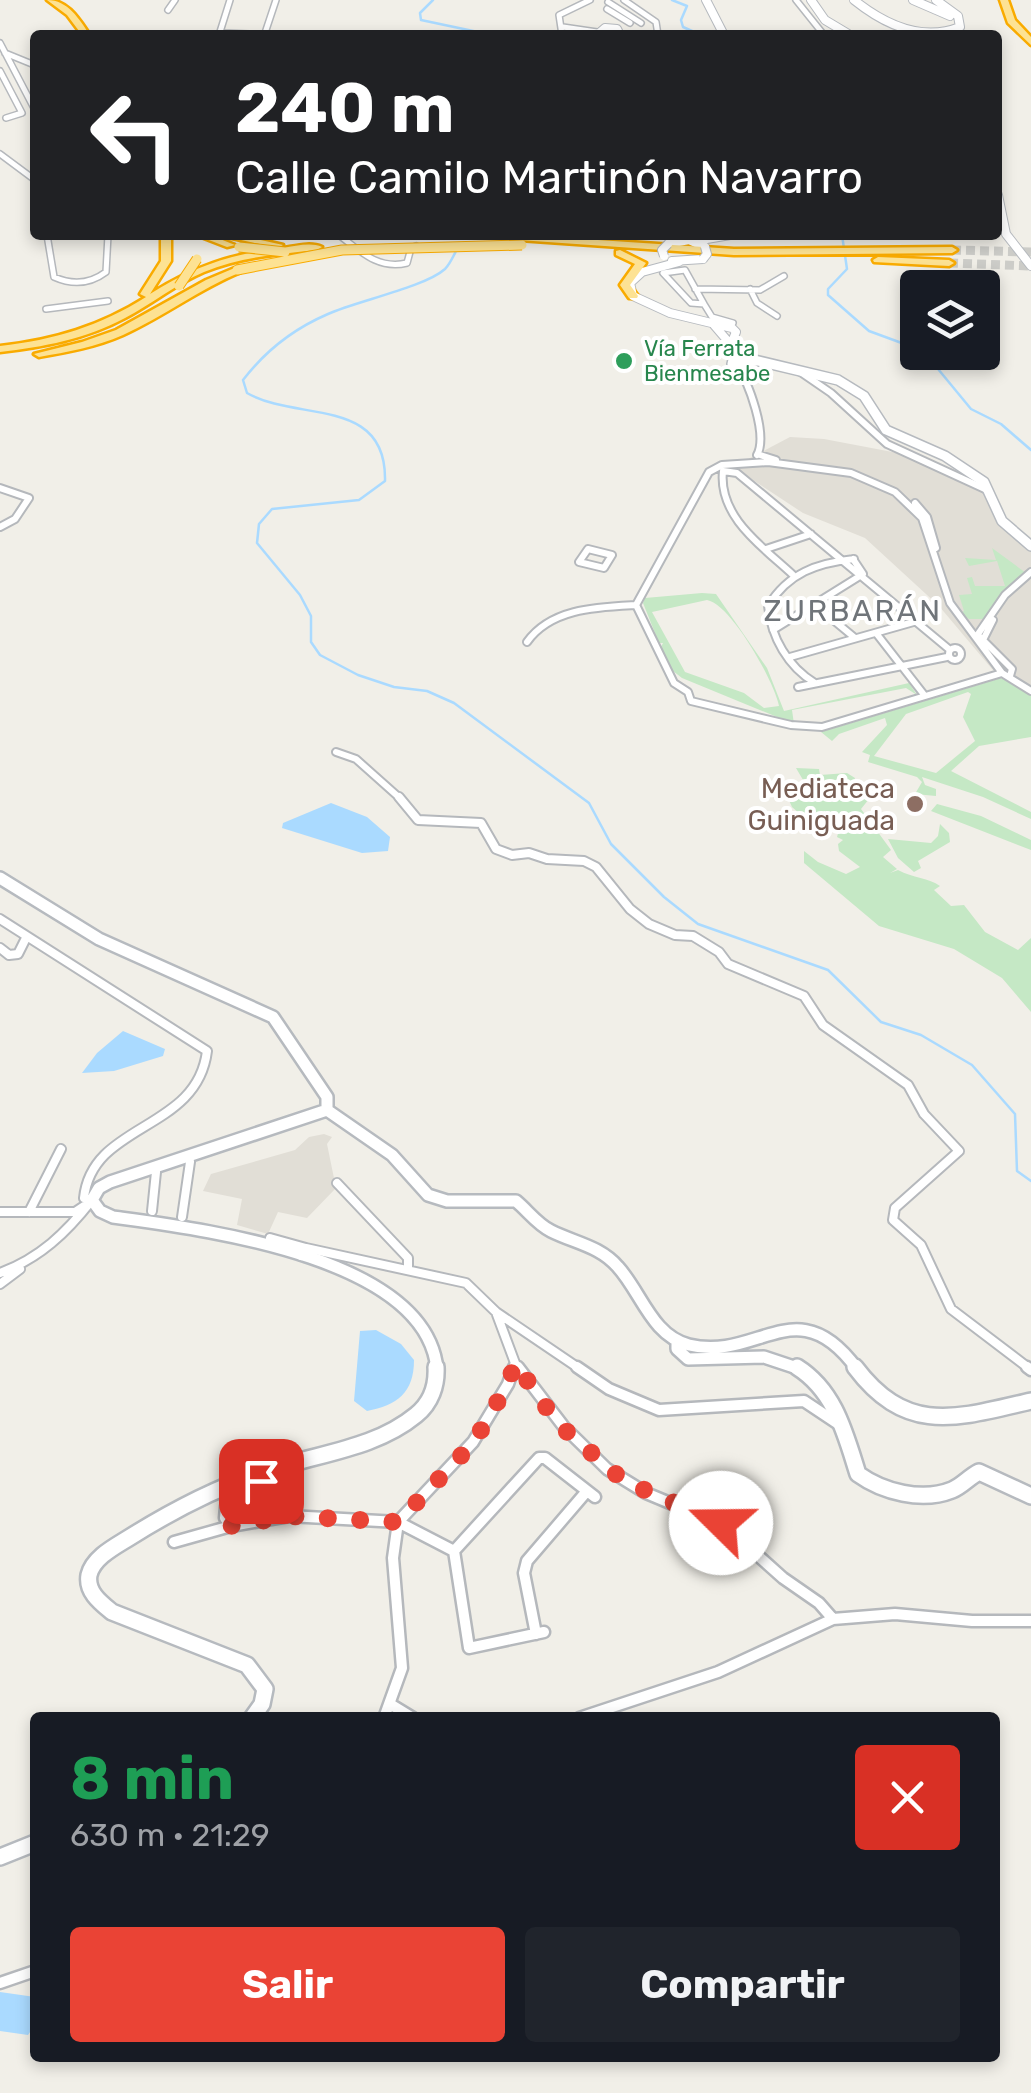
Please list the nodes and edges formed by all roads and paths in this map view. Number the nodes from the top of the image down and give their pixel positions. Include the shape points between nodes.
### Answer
1 (52, 0) edge
2 (175, 0) edge
3 (232, 0) edge
4 (276, 0) edge
5 (590, 0) edge
6 (612, 0) edge
7 (624, 0) edge
8 (706, 0) edge
9 (796, 0) edge
10 (808, 0) edge
11 (858, 0) edge
12 (1007, 0) edge
13 (917, 1) edge
14 (68, 2) edge
15 (938, 2) edge
16 (607, 9) junction
17 (168, 10) dead end
18 (638, 10) junction
19 (815, 14) junction
20 (609, 21) dead end
21 (630, 23) dead end
22 (642, 24) dead end
23 (815, 26) junction
24 (564, 27) junction
25 (82, 30) edge
26 (93, 30) edge
27 (223, 30) edge
28 (269, 30) edge
29 (563, 30) edge
30 (580, 30) edge
31 (657, 30) edge
32 (721, 30) edge
33 (819, 30) edge
34 (829, 30) edge
35 (836, 30) edge
36 (837, 30) edge
37 (917, 30) edge
38 (930, 30) edge
39 (940, 30) edge
40 (954, 30) edge
41 (1031, 39) edge
42 (0, 43) edge
43 (5, 53) junction
44 (11, 65) junction
45 (30, 65) edge
46 (30, 66) edge
47 (0, 71) edge
48 (30, 101) edge
49 (2, 118) edge
50 (1, 156) edge
51 (30, 175) edge
52 (1002, 229) edge
53 (47, 240) edge
54 (108, 240) edge
55 (166, 240) edge
56 (200, 240) edge
57 (216, 240) edge
58 (250, 240) edge
59 (344, 240) edge
60 (648, 240) edge
61 (688, 240) edge
62 (692, 240) edge
63 (696, 240) edge
64 (1000, 240) edge
65 (522, 242) junction
66 (561, 242) junction
67 (317, 247) junction
68 (436, 247) dead end
69 (952, 250) tunnel mouth
70 (620, 254) junction
71 (777, 256) junction
72 (909, 256) junction
73 (666, 260) junction
74 (701, 260) junction
75 (950, 263) tunnel mouth
76 (682, 266) junction
77 (1031, 270) edge
78 (784, 276) dead end
79 (92, 281) junction
80 (70, 282) junction
81 (750, 288) junction
82 (695, 289) junction
83 (632, 296) junction
84 (108, 302) dead end
85 (90, 304) junction
86 (706, 304) junction
87 (73, 306) junction
88 (46, 308) dead end
89 (778, 316) dead end
90 (714, 326) junction
91 (732, 327) junction
92 (733, 348) junction
93 (0, 352) edge
94 (745, 364) junction
95 (799, 371) junction
96 (766, 459) junction
97 (729, 467) junction
98 (0, 488) edge
99 (989, 491) junction
100 (0, 528) edge
101 (811, 534) junction
102 (826, 546) junction
103 (1031, 546) edge
104 (766, 549) junction
105 (843, 560) junction
106 (854, 560) junction
107 (579, 562) joint
108 (863, 574) junction
109 (1031, 574) edge
110 (793, 575) junction
111 (814, 604) junction
112 (636, 605) junction
113 (961, 619) junction
114 (988, 620) junction
115 (917, 621) junction
116 (773, 630) junction
117 (876, 633) junction
118 (855, 638) junction
119 (979, 641) junction
120 (527, 642) dead end
121 (949, 653) junction
122 (790, 657) junction
123 (902, 665) junction
124 (1006, 674) junction
125 (815, 684) junction
126 (798, 687) dead end
127 (1031, 692) edge
128 (925, 696) junction
129 (336, 752) dead end
130 (0, 878) edge
131 (0, 919) edge
132 (26, 938) junction
133 (0, 948) edge
134 (327, 1110) junction
135 (61, 1150) dead end
136 (190, 1162) dead end
137 (156, 1172) dead end
138 (337, 1184) dead end
139 (92, 1200) junction
140 (152, 1211) dead end
141 (0, 1212) edge
142 (30, 1212) junction
143 (182, 1217) dead end
144 (270, 1238) dead end
145 (304, 1252) junction
146 (23, 1266) junction
147 (408, 1269) junction
148 (0, 1273) edge
149 (0, 1284) edge
150 (496, 1312) junction
151 (677, 1341) junction
152 (515, 1363) junction
153 (1031, 1370) edge
154 (1031, 1401) edge
155 (843, 1428) junction
156 (271, 1470) junction
157 (1031, 1496) edge
158 (398, 1522) junction
159 (232, 1526) junction
160 (174, 1542) dead end
161 (454, 1551) junction
162 (833, 1619) junction
163 (1031, 1621) edge
164 (390, 1704) junction
165 (256, 1712) edge
166 (387, 1712) edge
167 (404, 1712) edge
168 (597, 1712) edge
169 (30, 1844) edge
170 (0, 1858) edge
171 (30, 1973) edge
172 (0, 1983) edge

1 - 25 highway
2 - 17 street
3 - 27 street
4 - 28 street
5 - 24 street via 559,15
6 - 16 street
6 - 18 street
6 - 22 street
7 - 18 street
8 - 32 street
9 - 23 street
10 - 19 street
10 - 36 street
11 - 37 street
11 - 38 street
12 - 41 highway via 1011,21
13 - 39 street via 950,16 954,24
14 - 26 highway
15 - 40 street via 958,16 962,24
16 - 20 street
16 - 21 street
18 - 31 street
19 - 23 street
19 - 35 street
23 - 33 street
23 - 34 street
24 - 29 street
24 - 30 street
42 - 43 street
43 - 44 street
43 - 45 street
44 - 46 street
44 - 48 street
47 - 49 street via 22,112
50 - 51 street
52 - 77 street
53 - 80 street via 54,277
54 - 79 street via 106,272
55 - 93 highway via 163,269 132,305 79,331
56 - 93 highway, bridge via 198,259 179,286 142,314 32,351
57 - 65 highway, bridge via 314,252
58 - 67 highway
59 - 68 street via 390,268 407,263 414,246
60 - 66 highway
61 - 73 street, bridge via 662,250
62 - 74 street, bridge via 707,254
63 - 71 highway
64 - 77 street
65 - 66 highway
65 - 67 highway, bridge
65 - 70 highway
65 - 93 highway, bridge via 300,256 202,284 107,338 67,349
66 - 71 highway
67 - 93 highway, bridge via 225,261 185,276 105,324
69 - 72 highway
70 - 73 highway
70 - 83 highway via 641,263 625,286
71 - 72 highway
71 - 74 highway
72 - 75 highway
73 - 76 street
73 - 83 street via 633,278
74 - 76 street
76 - 82 street
76 - 86 street via 663,273 691,303
78 - 81 street via 760,290
79 - 80 street
79 - 85 street
80 - 87 street
81 - 82 street
81 - 89 street via 757,303
82 - 86 street
83 - 90 street
84 - 85 street
85 - 87 street
86 - 91 street via 712,316
87 - 88 street
90 - 91 street
90 - 92 street
91 - 92 street
92 - 94 street via 730,362
94 - 95 street
94 - 96 street
95 - 99 street via 887,444
95 - 99 street via 845,383 868,400 886,430 945,456
96 - 97 street
96 - 113 street via 851,474 896,492 922,518
97 - 101 street
97 - 104 street via 720,475 722,498
97 - 112 street via 712,473
98 - 100 street via 29,498
99 - 103 street via 1002,521
101 - 102 street
101 - 104 street
102 - 105 street
102 - 106 street
104 - 110 street
105 - 106 street
105 - 108 street
105 - 110 street
106 - 108 street
107 - 107 street via 604,568 612,555 588,549
108 - 111 street
108 - 115 street
109 - 114 street
109 - 119 street
110 - 116 street via 768,606
111 - 116 street
111 - 118 street
112 - 120 street via 555,620 534,630
112 - 128 street via 674,683 691,701 808,729
113 - 114 street
113 - 119 street
114 - 119 street
115 - 117 street
115 - 121 street
116 - 122 street
117 - 118 street
117 - 123 street
118 - 122 street
119 - 121 street via 962,654
119 - 124 street
121 - 123 street
122 - 125 street via 802,678
123 - 125 street
123 - 128 street
124 - 127 street
124 - 128 street
125 - 126 street
129 - 153 street via 356,759 418,820 481,823 496,850 596,866 648,924 693,936 728,964 792,988 823,1025 908,1085 924,1114 960,1151 896,1208 893,1220 921,1245 951,1308
130 - 134 street via 99,939 273,1017 328,1097
131 - 132 street
132 - 133 street via 18,954
132 - 139 street via 207,1051 198,1084 180,1104 88,1173 84,1198
134 - 139 street via 110,1182
134 - 151 street via 392,1155 428,1195 516,1201 546,1228 594,1246 629,1277
135 - 142 street
136 - 143 street
137 - 140 street
138 - 147 street via 408,1258
139 - 142 street via 75,1212
139 - 145 street via 113,1217
139 - 146 street via 72,1228
141 - 142 street
144 - 145 street
145 - 147 street
145 - 156 street via 360,1278 414,1319 436,1359 436,1383 430,1400 400,1426
146 - 148 street
146 - 149 street
147 - 150 street via 466,1283
150 - 152 street
150 - 155 street via 609,1389 659,1410 804,1401
151 - 154 street via 706,1347 814,1332 846,1355 873,1392 925,1420
151 - 155 street via 688,1360 789,1364 824,1389
152 - 158 street via 474,1442
152 - 162 street via 576,1443 637,1488 734,1532 777,1573 820,1600
155 - 157 street via 866,1482 931,1494 958,1489 980,1472
156 - 159 street via 226,1507
156 - 165 street via 173,1508 101,1556 89,1583 109,1608 247,1665 265,1689
158 - 159 street via 289,1516
158 - 161 street
158 - 164 street via 393,1558 404,1647
159 - 160 street
161 - 161 street via 538,1458 591,1494 528,1561 524,1573 540,1633 470,1648
162 - 163 street via 895,1614
162 - 168 street via 718,1672
164 - 166 street
164 - 167 street
169 - 170 street
171 - 172 street

